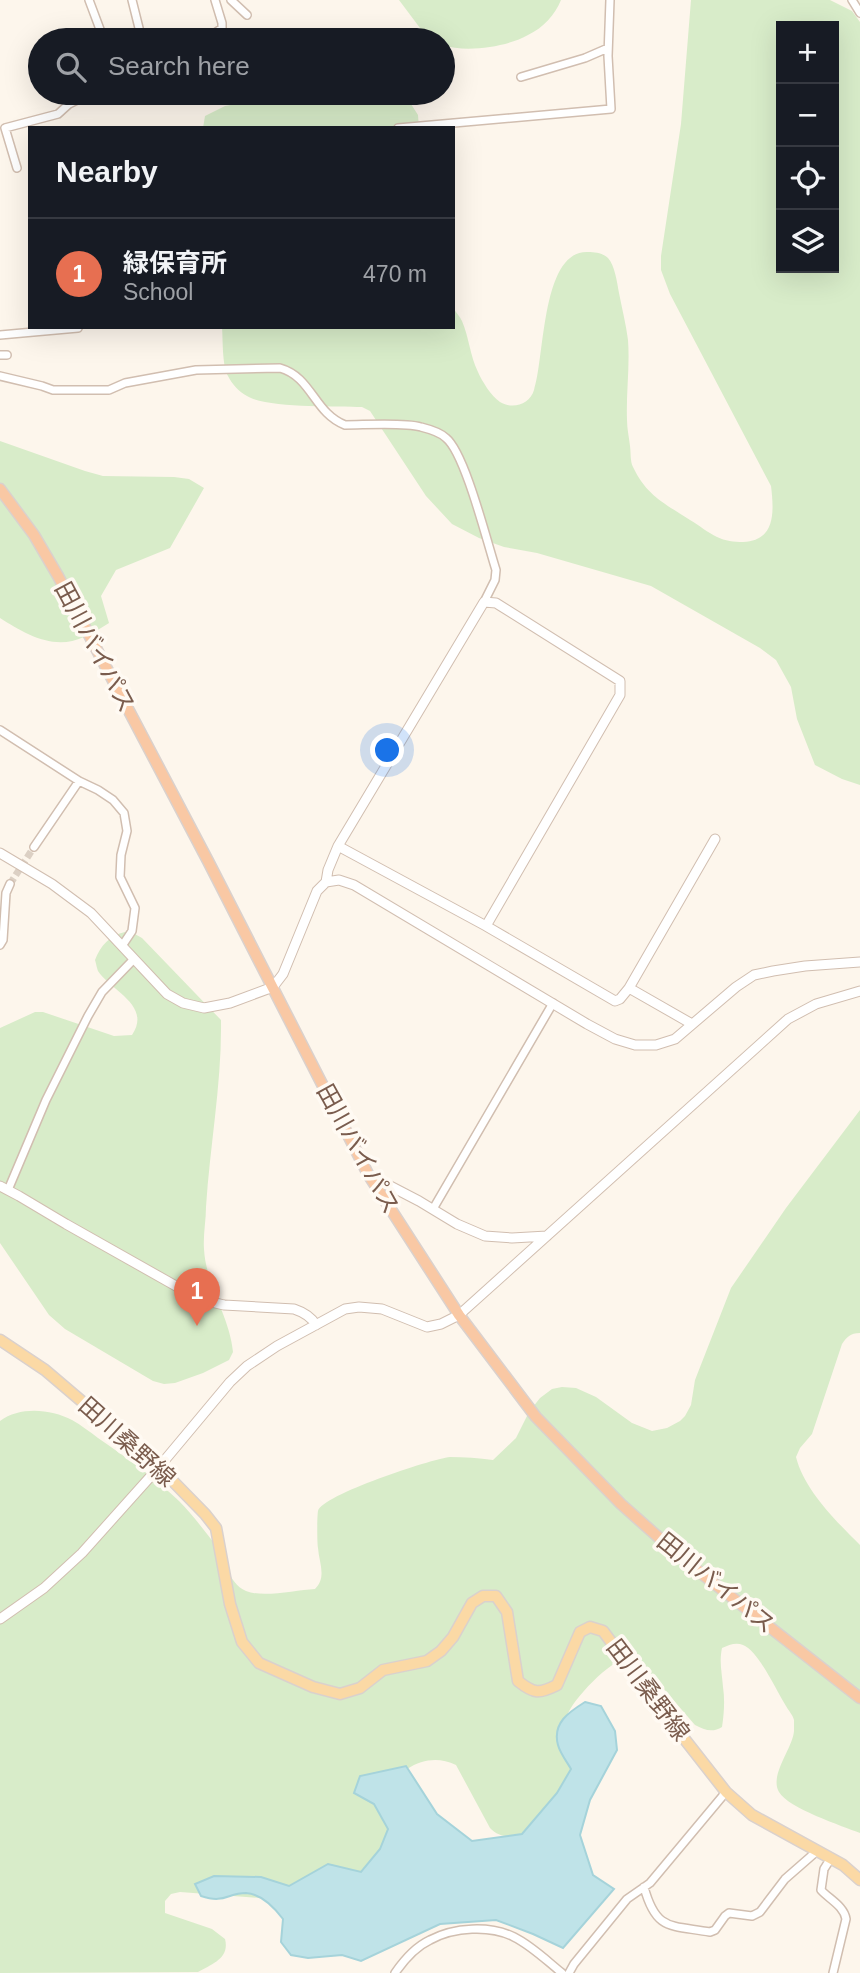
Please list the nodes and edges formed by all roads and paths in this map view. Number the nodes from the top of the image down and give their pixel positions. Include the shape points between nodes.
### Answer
1 (89, 0) edge
2 (132, 0) edge
3 (215, 0) edge
4 (231, 0) edge
5 (610, 0) edge
6 (852, 0) edge
7 (860, 13) edge
8 (247, 15) dead end
9 (100, 28) edge
10 (139, 28) edge
11 (222, 28) edge
12 (608, 48) junction
13 (521, 77) dead end
14 (68, 105) edge
15 (420, 126) edge
16 (17, 168) dead end
17 (67, 329) edge
18 (0, 335) edge
19 (0, 376) edge
20 (0, 489) edge
21 (484, 602) junction
22 (0, 730) edge
23 (79, 781) junction
24 (715, 839) dead end
25 (338, 846) junction
26 (34, 847) tunnel mouth
27 (0, 853) edge
28 (326, 882) junction
29 (10, 884) tunnel mouth
30 (486, 926) junction
31 (0, 945) edge
32 (122, 946) junction
33 (134, 959) junction
34 (860, 962) edge
35 (273, 986) junction
36 (629, 988) junction
37 (860, 991) edge
38 (553, 1003) junction
39 (692, 1024) junction
40 (368, 1174) junction
41 (4, 1188) edge
42 (433, 1209) junction
43 (547, 1236) junction
44 (459, 1315) junction
45 (316, 1325) junction
46 (0, 1340) edge
47 (159, 1467) junction
48 (0, 1619) edge
49 (860, 1698) edge
50 (726, 1792) junction
51 (817, 1851) junction
52 (831, 1858) junction
53 (860, 1880) edge
54 (644, 1887) junction
55 (395, 1973) edge
56 (562, 1973) edge
57 (569, 1973) edge
58 (833, 1973) edge

1 - 9 street
2 - 10 street
3 - 11 street
4 - 8 street
5 - 12 street
6 - 7 street
12 - 13 street
12 - 15 street via 611,109
14 - 16 street via 58,114 5,128
17 - 18 street
19 - 21 street via 53,390 109,390 196,370 280,368 298,376 334,421 419,426 446,437 456,449 496,570
20 - 35 highway, 田川バイパス via 58,576
21 - 25 street
21 - 30 street via 496,603 620,681 622,687
22 - 23 street
23 - 26 street
23 - 32 street via 113,800 127,822 119,868 135,908 135,921
24 - 36 street
25 - 28 street
25 - 30 street
27 - 32 street via 91,913
28 - 35 street via 317,891 283,974
28 - 38 street via 354,885
29 - 31 street
30 - 36 street via 615,1001
32 - 33 street
33 - 35 street via 167,995 193,1006 230,1003
33 - 41 street via 102,992 88,1016
34 - 39 street via 754,975
35 - 40 highway, 田川バイパス
36 - 39 street
37 - 43 street via 816,1004 788,1019
38 - 39 street via 615,1039 635,1045 675,1039
38 - 42 street
40 - 42 street
40 - 44 highway, 田川バイパス
41 - 45 street via 200,1299 294,1309
42 - 43 street via 485,1236
43 - 44 street
44 - 45 street via 427,1327 382,1309 359,1307 345,1309
44 - 49 highway, 田川バイパス via 536,1417 621,1504 683,1559
45 - 47 street via 247,1366
46 - 47 main road, 田川桑野線 via 45,1370
47 - 48 street via 82,1553
47 - 50 main road, 田川桑野線 via 216,1528 242,1642 259,1663 340,1694 360,1688 383,1670 428,1661 453,1637 472,1603 496,1597 507,1612 518,1681 531,1691 557,1685 580,1632 590,1627 603,1631
50 - 51 main road, 田川桑野線 via 752,1815
50 - 54 street
51 - 52 main road, 田川桑野線
51 - 54 street via 785,1879 760,1912 752,1916 729,1913 710,1932 659,1921
52 - 53 main road, 田川桑野線
52 - 58 street via 821,1890 845,1911 846,1919
54 - 57 street via 626,1899
55 - 56 street via 430,1940 467,1930 492,1930 518,1939

